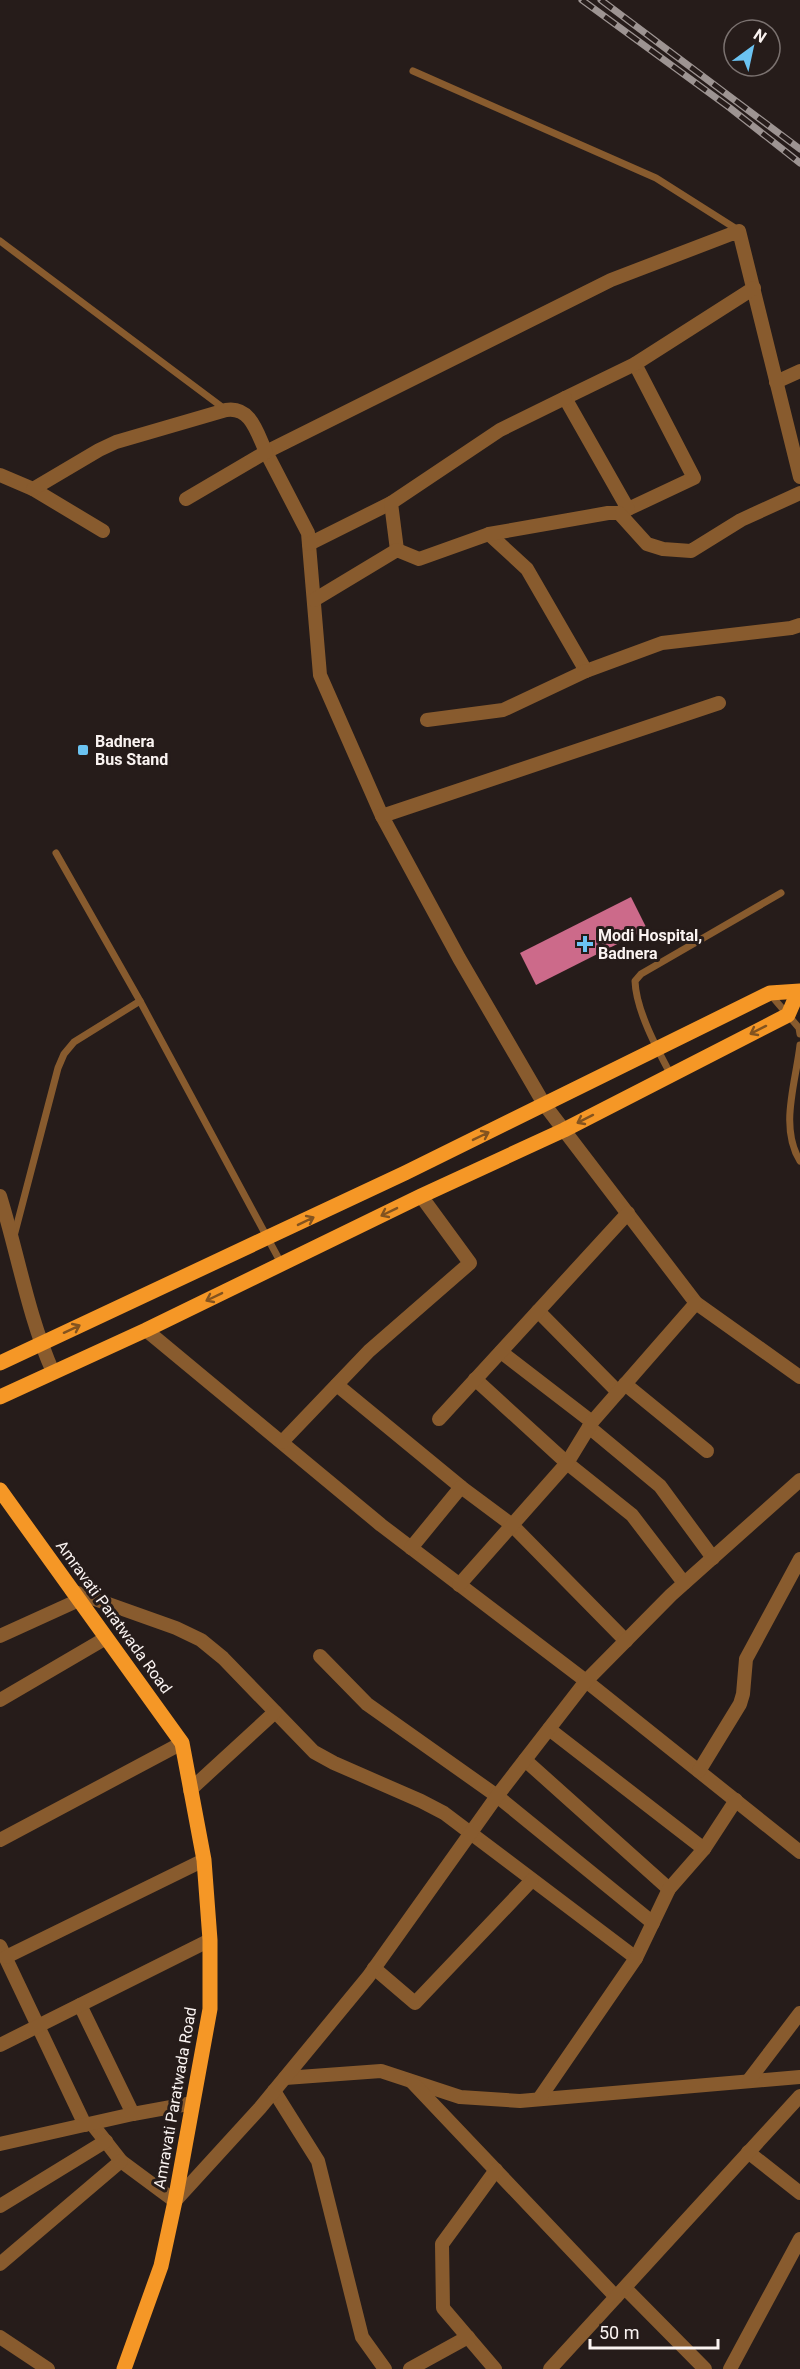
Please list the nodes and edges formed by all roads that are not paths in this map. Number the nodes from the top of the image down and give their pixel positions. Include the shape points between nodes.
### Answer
1 (413, 71) dead end
2 (739, 231) junction
3 (0, 241) edge
4 (754, 288) junction
5 (635, 364) junction
6 (800, 371) edge
7 (776, 382) junction
8 (565, 398) junction
9 (226, 410) junction
10 (266, 452) junction
11 (0, 475) edge
12 (800, 477) edge
13 (33, 489) junction
14 (800, 493) edge
15 (186, 499) dead end
16 (392, 502) junction
17 (623, 511) junction
18 (103, 531) dead end
19 (489, 534) junction
20 (309, 544) junction
21 (397, 550) junction
22 (314, 600) junction
23 (800, 625) edge
24 (586, 671) junction
25 (719, 703) dead end
26 (427, 720) dead end
27 (382, 816) junction
28 (56, 853) dead end
29 (781, 893) dead end
30 (799, 992) edge
31 (770, 993) junction
32 (140, 1001) junction
33 (788, 1015) junction
34 (800, 1034) edge
35 (800, 1045) edge
36 (656, 1049) junction
37 (672, 1075) junction
38 (544, 1104) junction
39 (564, 1130) junction
40 (800, 1161) edge
41 (0, 1196) edge
42 (421, 1196) junction
43 (628, 1213) junction
44 (13, 1238) junction
45 (269, 1238) junction
46 (282, 1264) junction
47 (696, 1303) junction
48 (538, 1311) junction
49 (146, 1330) junction
50 (40, 1343) junction
51 (501, 1352) junction
52 (0, 1363) edge
53 (54, 1372) junction
54 (800, 1377) edge
55 (475, 1379) junction
56 (337, 1385) junction
57 (621, 1388) junction
58 (0, 1397) edge
59 (439, 1419) dead end
60 (591, 1424) junction
61 (282, 1442) junction
62 (707, 1451) dead end
63 (567, 1463) junction
64 (800, 1480) edge
65 (461, 1487) junction
66 (0, 1490) edge
67 (512, 1525) junction
68 (411, 1548) junction
69 (713, 1558) junction
70 (800, 1559) edge
71 (684, 1583) junction
72 (459, 1585) junction
73 (76, 1595) junction
74 (0, 1636) edge
75 (106, 1638) junction
76 (626, 1641) junction
77 (320, 1656) dead end
78 (586, 1681) junction
79 (0, 1700) edge
80 (275, 1712) junction
81 (549, 1729) junction
82 (182, 1743) junction
83 (525, 1760) junction
84 (699, 1771) junction
85 (190, 1790) junction
86 (497, 1796) junction
87 (736, 1800) junction
88 (470, 1834) junction
89 (0, 1840) edge
90 (704, 1849) junction
91 (800, 1852) edge
92 (204, 1860) junction
93 (532, 1880) junction
94 (669, 1889) junction
95 (654, 1923) junction
96 (210, 1940) junction
97 (3, 1952) edge
98 (636, 1958) junction
99 (374, 1968) junction
100 (80, 2005) junction
101 (800, 2013) edge
102 (38, 2026) junction
103 (0, 2045) edge
104 (800, 2077) edge
105 (285, 2078) junction
106 (749, 2080) junction
107 (411, 2081) junction
108 (274, 2091) junction
109 (800, 2096) edge
110 (539, 2099) junction
111 (193, 2103) junction
112 (133, 2114) junction
113 (89, 2125) junction
114 (106, 2142) junction
115 (0, 2145) edge
116 (748, 2152) junction
117 (121, 2161) junction
118 (496, 2170) junction
119 (800, 2193) edge
120 (175, 2201) junction
121 (0, 2206) edge
122 (800, 2239) edge
123 (0, 2264) edge
124 (620, 2292) junction
125 (0, 2337) edge
126 (468, 2337) junction
127 (48, 2369) edge
128 (124, 2369) edge
129 (385, 2369) edge
130 (410, 2369) edge
131 (495, 2369) edge
132 (550, 2369) edge
133 (705, 2369) edge
134 (730, 2369) edge

1 - 2 lane via 656,178
2 - 4 street
2 - 10 street via 611,280
3 - 9 lane
4 - 5 street
4 - 7 street
5 - 8 street
5 - 17 street via 694,478
6 - 7 street
7 - 12 street
8 - 16 street via 500,430
8 - 17 street
9 - 10 street via 246,414
9 - 13 street via 116,442
10 - 15 street
10 - 20 street via 308,533
11 - 13 street
13 - 18 street
14 - 17 street via 741,520 691,551 647,544
16 - 20 street
16 - 21 street
17 - 19 street
19 - 21 street via 419,559
19 - 24 street via 528,568
20 - 22 street
21 - 22 street
22 - 27 street via 320,675
23 - 24 street via 662,643
24 - 26 street via 503,710
25 - 27 street
27 - 38 street
28 - 32 lane
29 - 36 lane via 635,981
30 - 31 main road
30 - 33 main road
31 - 33 lane
31 - 36 main road
32 - 44 lane via 74,1042 64,1054
32 - 45 lane
33 - 34 lane
33 -> 37 main road
35 - 40 lane via 789,1132
36 - 37 lane
36 - 38 main road
37 -> 39 main road
38 - 39 street
45 -> 38 main road
39 - 42 main road
39 - 43 street
41 - 44 street
42 -> 46 main road
42 - 56 street via 470,1263 369,1351
43 - 47 street
43 - 48 street
44 - 50 street
45 - 46 lane
50 -> 45 main road
46 -> 49 main road
47 - 54 street
47 - 57 street
48 - 51 street
48 - 57 street
49 - 53 main road
49 - 61 street
50 - 52 main road
50 - 53 street
51 - 55 street
51 - 60 street
53 - 58 main road
55 - 59 street
55 - 63 street
56 - 61 street
56 - 65 street
57 - 60 street
57 - 62 street
60 - 63 street
60 - 69 street via 660,1486
61 - 68 street
63 - 67 street
63 - 71 street via 632,1515
64 - 69 street
65 - 67 street
65 - 68 street
66 - 73 main road, Amravati Paratwada Road
67 - 72 street
67 - 76 street
68 - 72 street
69 - 71 street
70 - 84 street via 746,1659 740,1704
71 - 76 street
72 - 78 street
73 - 74 street
73 - 75 main road, Amravati Paratwada Road
73 - 80 street via 201,1640
75 - 79 street
75 - 82 main road, Amravati Paratwada Road
76 - 78 street
77 - 86 street via 367,1704
78 - 81 street
78 - 84 street
80 - 85 street
80 - 88 street via 324,1758 432,1806
81 - 83 street
81 - 90 street
82 - 85 main road, Amravati Paratwada Road
82 - 89 street
83 - 86 street
83 - 94 street
84 - 87 street
85 - 92 main road, Amravati Paratwada Road
86 - 88 street
86 - 95 street
87 - 90 street
87 - 91 street
88 - 93 street
88 - 99 street
90 - 94 street
92 - 96 main road, Amravati Paratwada Road
92 - 97 street
93 - 98 street
93 - 99 street via 415,2003
94 - 95 street
95 - 98 street
96 - 100 street
96 - 111 main road, Amravati Paratwada Road via 210,2009
97 - 102 street
98 - 110 street
99 - 105 street
100 - 102 street
100 - 112 street
101 - 106 street
102 - 103 street
102 - 113 street
104 - 106 street
105 - 107 street via 381,2071
105 - 108 street
106 - 110 street
107 - 110 street via 460,2097
107 - 118 street
108 - 120 street
108 - 129 street via 318,2161 362,2337
109 - 116 street
111 - 112 street
111 - 120 main road, Amravati Paratwada Road
112 - 113 street
113 - 114 street
113 - 115 street
114 - 117 street
114 - 121 street
116 - 119 street
116 - 124 street
117 - 120 street
117 - 123 street
118 - 124 street
118 - 126 street via 442,2244 443,2308
120 - 128 main road, Amravati Paratwada Road via 161,2266
122 - 134 street
124 - 132 street
124 - 133 street
125 - 127 street
126 - 130 street
126 - 131 street

